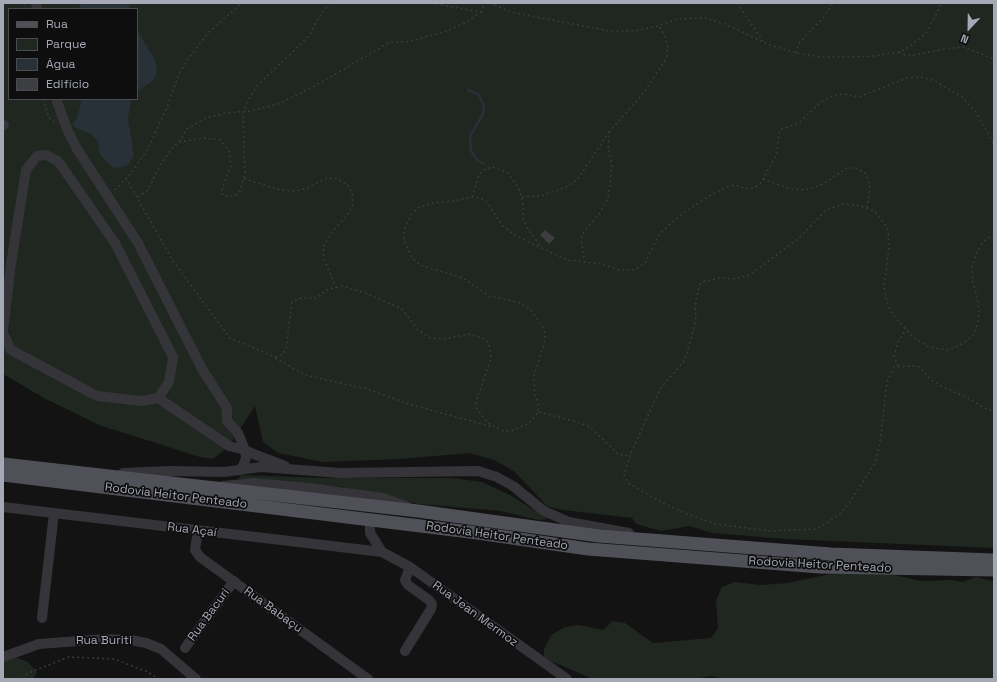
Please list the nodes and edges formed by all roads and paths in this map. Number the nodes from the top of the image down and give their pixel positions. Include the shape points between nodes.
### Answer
1 (242, 3) edge
2 (330, 3) edge
3 (431, 3) edge
4 (485, 3) edge
5 (490, 3) edge
6 (737, 3) edge
7 (833, 3) edge
8 (942, 3) edge
9 (481, 12) junction
10 (658, 26) junction
11 (765, 43) junction
12 (899, 52) junction
13 (796, 53) junction
14 (994, 59) edge
15 (43, 100) edge
16 (56, 100) edge
17 (244, 112) junction
18 (66, 129) junction
19 (610, 131) junction
20 (179, 142) junction
21 (994, 144) edge
22 (126, 178) junction
23 (244, 179) junction
24 (763, 179) junction
25 (108, 197) junction
26 (138, 197) junction
27 (472, 197) junction
28 (522, 197) junction
29 (867, 208) junction
30 (994, 234) edge
31 (542, 248) junction
32 (585, 263) junction
33 (336, 288) junction
34 (906, 329) junction
35 (3, 331) edge
36 (275, 357) junction
37 (898, 366) junction
38 (158, 398) junction
39 (994, 411) edge
40 (538, 412) junction
41 (495, 427) junction
42 (245, 450) junction
43 (631, 453) junction
44 (3, 464) edge
45 (296, 469) junction
46 (238, 470) junction
47 (96, 474) junction
48 (3, 475) edge
49 (3, 507) edge
50 (54, 513) junction
51 (370, 520) junction
52 (198, 531) junction
53 (672, 542) junction
54 (382, 552) junction
55 (994, 560) edge
56 (410, 567) junction
57 (994, 570) edge
58 (234, 581) junction
59 (42, 618) dead end
60 (185, 648) dead end
61 (405, 651) dead end
62 (3, 657) edge
63 (23, 679) edge
64 (158, 679) edge
65 (196, 679) edge
66 (368, 679) edge
67 (567, 679) edge

1 - 22 path via 209,32 188,59 179,74 148,150
2 - 17 path via 317,20 310,35 257,86
3 - 9 path
4 - 9 path
5 - 10 path via 518,13 609,31 634,31
6 - 11 path
7 - 13 path via 824,17 799,44
8 - 12 path via 927,32 919,41
9 - 17 path via 467,22 444,32 407,42 390,42 278,104
10 - 11 path via 677,19 705,18 725,24
10 - 19 path via 665,36 668,48 666,59 642,95
11 - 13 path
12 - 13 path via 842,57
12 - 14 path via 914,55 944,48 963,47
15 - 18 path via 49,118
16 - 18 street
17 - 20 path via 206,118 187,128
17 - 23 path
18 - 25 street
19 - 28 path via 577,180 541,196
19 - 32 path via 608,148 612,166 608,199 581,239
20 - 23 path via 206,138 224,143 231,159 222,192 224,196 240,191
20 - 26 path via 166,155 148,190
21 - 24 path via 975,111 962,96 935,81 921,77 907,78 868,95 859,97 843,94 828,98 800,122 780,130 776,156
22 - 25 path
22 - 26 path
23 - 33 path via 281,190 295,191 327,178 338,179 348,186 353,203 349,213 323,247 324,259
24 - 29 path via 791,189 810,189 832,179 847,168 856,168 865,173 870,186
24 - 32 path via 753,188 728,186 682,214 660,233 642,267 628,270
25 - 42 street via 138,243 202,370 227,408 227,421 238,433
26 - 36 path via 173,261 230,338
27 - 28 path via 479,175 483,170 493,167 508,172
27 - 31 path via 487,202 501,224 512,234
27 - 40 path via 427,204 418,208 412,213 404,230 406,245 412,258 420,265 463,278 489,296 518,302 530,309 545,334 534,376
28 - 31 path via 523,219
29 - 34 path via 878,215 888,230 889,247 884,287 893,315
29 - 43 path via 843,204 826,210 799,238 750,275 735,279 720,278 700,284 695,306 696,320 684,360 660,389
30 - 34 path via 983,242 972,268 979,310 978,324 973,335 957,348 948,350 929,347
31 - 32 path via 567,260
33 - 36 path via 326,290 317,298 301,298 292,302 286,348 282,355
33 - 41 path via 342,286 392,303 402,309 418,330 430,338 445,339 469,334 485,340 489,345 491,359 476,401 477,409 483,418
34 - 37 path via 898,342 894,356
35 - 38 street via 10,350 97,396 142,401
35 - 38 street via 26,170 37,156 46,155 58,161 115,243 173,357 169,382
36 - 41 path via 310,377 367,389 412,405
37 - 39 path via 920,367 941,386 972,400 982,408
37 - 43 path via 892,371 887,382 880,443 875,463 840,514 817,529 769,531 717,524 687,514 628,483 624,475
38 - 42 street via 229,446
40 - 41 path via 528,424 517,430 503,431
40 - 43 path via 590,427 618,454 625,456
42 - 45 street
42 - 46 street via 244,466
44 - 47 main road, Rodovia Heitor Penteado
45 - 46 street via 261,467
45 - 53 street via 340,472 478,471 497,477 544,511 569,522
46 - 47 street
47 - 53 main road, Rodovia Heitor Penteado via 418,511 599,536
48 - 51 main road, Rodovia Heitor Penteado
49 - 50 street, Rua Açaí
50 - 52 street, Rua Açaí
50 - 59 street
51 - 54 street via 370,532
51 - 57 main road, Rodovia Heitor Penteado via 588,549 722,560 820,567
52 - 54 street, Rua Açaí
52 - 58 street, Rua Babaçu via 195,550 200,557
53 - 55 main road, Rodovia Heitor Penteado via 831,554
54 - 56 street, Rua Jean Mermoz
56 - 61 street via 405,580 432,604
56 - 67 street, Rua Jean Mermoz
58 - 60 street, Rua Bacuri
58 - 66 street, Rua Babaçu
62 - 65 street, Rua Buriti via 38,644 105,639 131,640 161,649
63 - 64 path via 28,673 68,657 114,659 148,672

